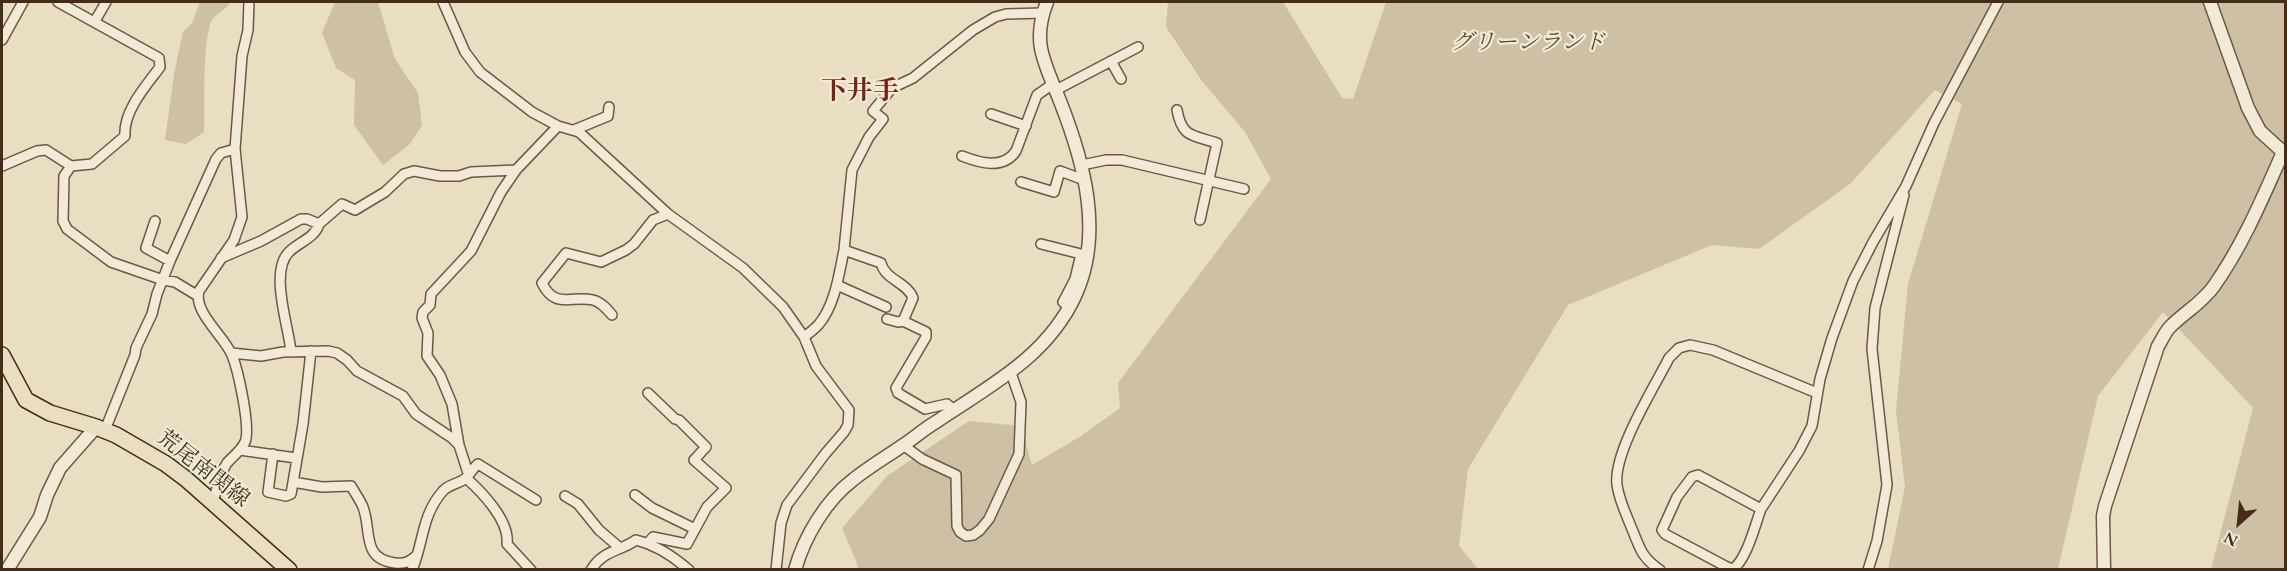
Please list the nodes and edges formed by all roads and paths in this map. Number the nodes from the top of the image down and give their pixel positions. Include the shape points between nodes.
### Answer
1 (23, 2) edge
2 (58, 2) edge
3 (106, 2) edge
4 (249, 2) edge
5 (443, 2) edge
6 (1998, 2) edge
7 (2210, 2) edge
8 (1045, 8) edge
9 (95, 21) junction
10 (2, 40) edge
11 (1138, 47) dead end
12 (1111, 61) junction
13 (1121, 80) dead end
14 (1054, 87) junction
15 (609, 107) dead end
16 (1177, 110) dead end
17 (990, 114) dead end
18 (558, 126) junction
19 (1026, 126) junction
20 (574, 130) junction
21 (235, 149) junction
22 (2284, 152) edge
23 (962, 156) dead end
24 (1083, 165) junction
25 (2, 166) edge
26 (71, 166) junction
27 (516, 170) junction
28 (1084, 180) junction
29 (1208, 181) junction
30 (1021, 182) dead end
31 (1906, 186) junction
32 (1244, 189) dead end
33 (668, 214) junction
34 (1200, 220) dead end
35 (155, 221) dead end
36 (319, 224) junction
37 (1041, 244) dead end
38 (844, 250) junction
39 (221, 258) junction
40 (170, 261) junction
41 (163, 280) junction
42 (837, 285) junction
43 (198, 297) junction
44 (886, 307) dead end
45 (1069, 307) junction
46 (612, 315) dead end
47 (887, 319) dead end
48 (903, 321) junction
49 (804, 337) junction
50 (311, 351) junction
51 (231, 352) junction
52 (291, 352) junction
53 (2, 355) edge
54 (1011, 373) junction
55 (648, 393) dead end
56 (1817, 393) junction
57 (954, 410) junction
58 (100, 428) junction
59 (459, 445) junction
60 (903, 445) junction
61 (240, 450) junction
62 (273, 454) junction
63 (296, 458) junction
64 (467, 476) junction
65 (293, 482) junction
66 (635, 495) dead end
67 (565, 496) dead end
68 (536, 500) dead end
69 (213, 502) junction
70 (1761, 509) junction
71 (695, 529) junction
72 (648, 543) junction
73 (620, 548) junction
74 (418, 554) junction
75 (7, 570) edge
76 (289, 570) edge
77 (412, 570) edge
78 (531, 570) edge
79 (591, 570) edge
80 (689, 570) edge
81 (776, 570) edge
82 (795, 570) edge
83 (1660, 570) edge
84 (1868, 570) edge
85 (2104, 570) edge

1 - 10 street
2 - 9 street
3 - 9 street
4 - 21 street
5 - 18 street via 465,52 480,72 532,112
6 - 31 street via 1934,123
7 - 22 street via 2248,108 2260,131
8 - 14 street via 1038,35
8 - 38 street via 995,17 913,78 892,88 882,99 873,111 883,119 852,170
9 - 26 street via 159,58 160,67 140,94 124,126 124,136 92,164
11 - 12 street
12 - 13 street
12 - 14 street
14 - 19 street via 1038,95
14 - 24 street
15 - 20 street via 608,116
16 - 29 street via 1182,128 1189,134 1217,143
17 - 19 street
18 - 20 street
18 - 27 street
19 - 23 street via 1016,151 1005,161 981,164
20 - 33 street
21 - 39 street via 242,217 234,240
21 - 40 street via 220,153 216,159
22 - 85 street via 2214,286 2168,329 2158,346 2105,506
24 - 28 street
24 - 29 street via 1122,160
25 - 26 street via 46,150
26 - 41 street via 64,176 63,221 67,229 111,262
27 - 36 street via 459,176 414,171 404,174 385,192 355,210 342,204
27 - 59 street via 471,251 431,294 430,305 423,312 428,333 427,356 452,404
28 - 30 street via 1060,171 1054,192
28 - 45 street via 1089,236 1081,282
29 - 32 street
29 - 34 street
31 - 56 street via 1853,281
31 - 84 street via 1875,308 1872,349 1887,485
33 - 46 street via 653,220 626,250 601,262 566,253 542,283 560,300 594,300
33 - 49 street via 743,268 783,307
35 - 40 street via 146,248
36 - 39 street via 301,219
36 - 52 street via 317,232 288,252 282,261 282,303
37 - 45 street via 1081,254 1075,279 1063,302
38 - 42 street
38 - 48 street via 880,263 882,270 910,290 913,298
39 - 43 street
40 - 41 street
41 - 43 street via 175,282
41 - 58 street via 135,355
42 - 44 street
42 - 49 street via 819,324
43 - 51 street via 200,308
45 - 54 street via 1048,339
47 - 48 street
48 - 57 street via 926,332 926,337 896,388 898,393 925,409 947,404
49 - 81 street via 816,366 849,410 848,425 788,505 781,523
50 - 52 street
50 - 59 street via 327,351 342,357 357,371 403,396 416,414
50 - 63 street
51 - 52 street via 261,356
51 - 61 street via 247,432
53 - 58 main road, 荒尾南関線 via 26,400 50,413
54 - 57 street
54 - 60 street via 1021,402 1019,454 989,519 973,535 966,536 957,526 956,475
55 - 71 street via 706,447 694,460 726,488
56 - 70 street via 1812,426
56 - 83 street via 1713,350 1690,345 1679,348 1670,358 1629,435 1618,465 1617,483 1645,558
57 - 60 street
58 - 69 main road, 荒尾南関線 via 166,464
58 - 75 street via 60,468 40,517
59 - 64 street
60 - 82 street via 852,480 828,506 799,554
61 - 62 street
61 - 69 street via 220,475
62 - 63 street
62 - 65 street via 268,492 291,494
63 - 65 street
64 - 68 street via 478,464
64 - 74 street via 444,489 436,500 424,523
64 - 78 street via 506,529 507,544
65 - 74 street via 351,486 363,508 369,541 382,561 409,562
66 - 71 street
67 - 73 street via 578,504
69 - 76 main road, 荒尾南関線
70 - 70 street via 1745,552 1733,569 1662,530 1677,497 1698,475
71 - 72 street via 687,544 652,537
72 - 73 street via 636,540
72 - 80 street
73 - 79 street via 598,558
74 - 77 street

